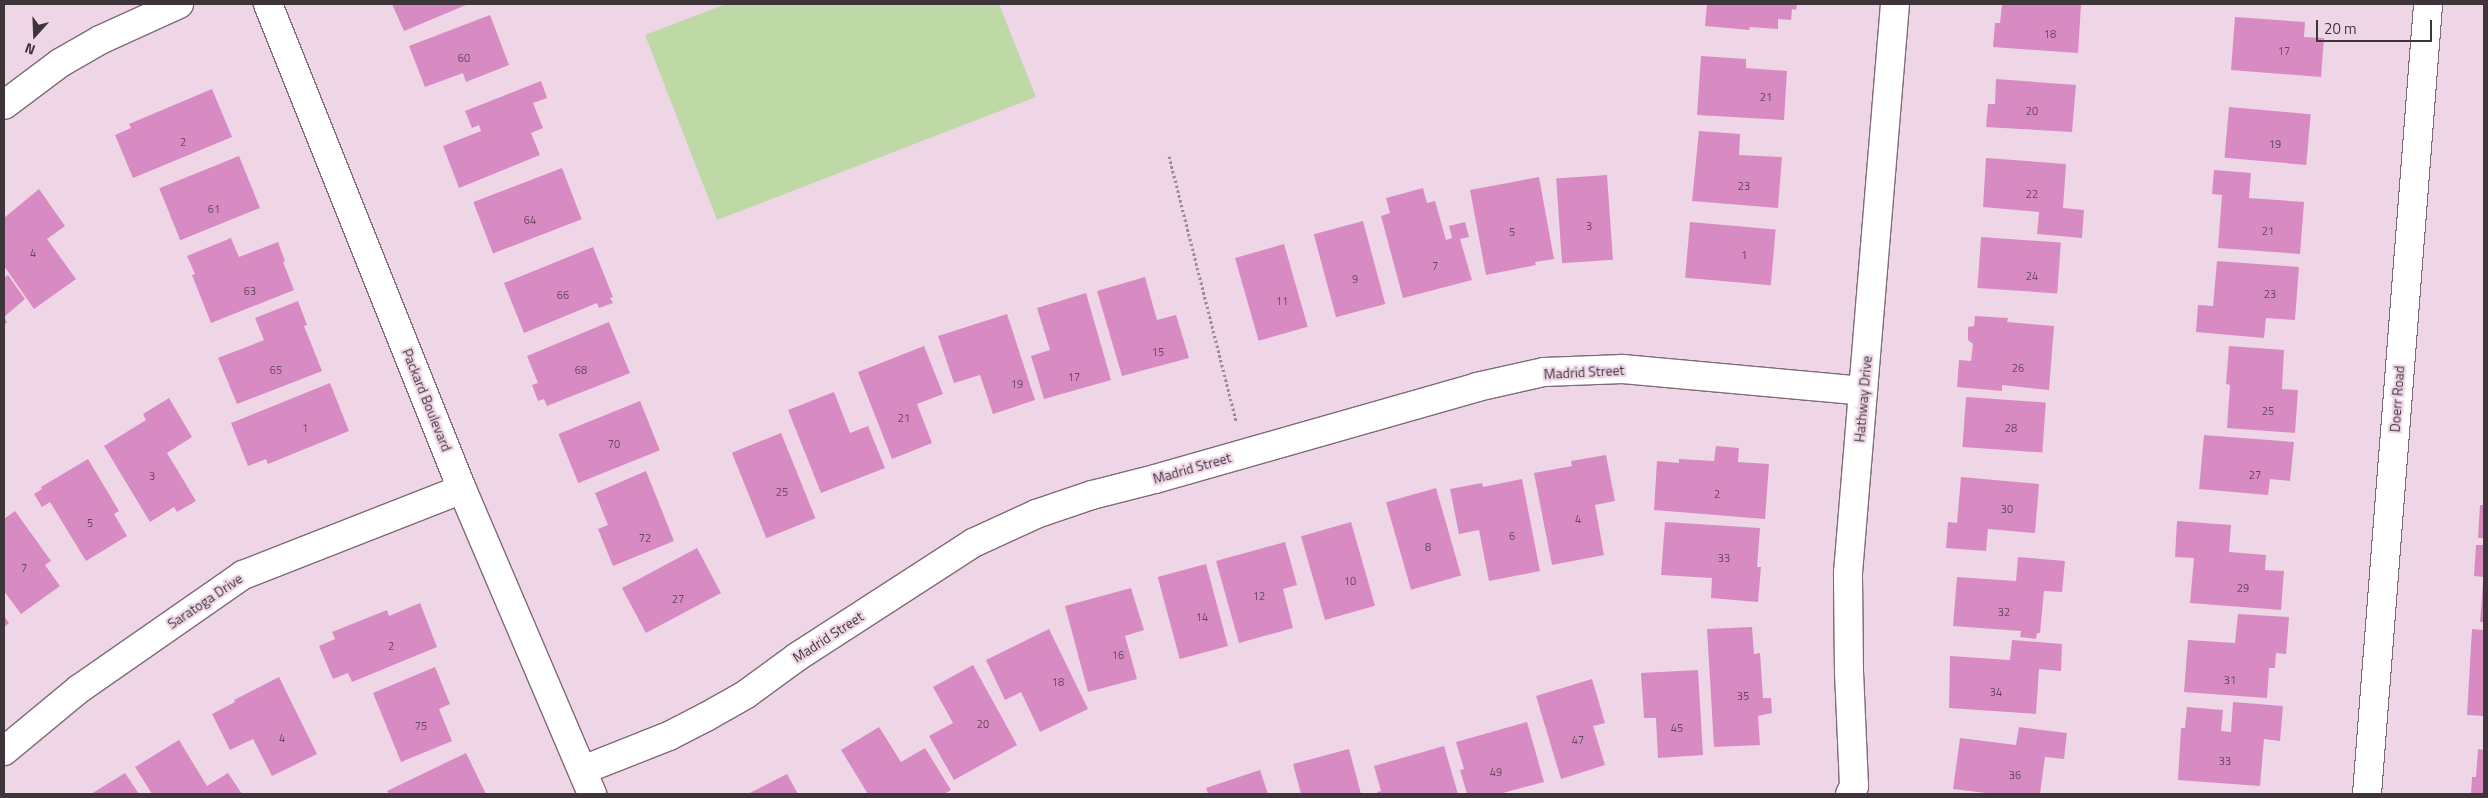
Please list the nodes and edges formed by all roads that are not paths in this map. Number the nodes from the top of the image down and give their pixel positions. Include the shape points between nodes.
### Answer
1 (179, 4) edge
2 (268, 4) edge
3 (1896, 4) edge
4 (2428, 4) edge
5 (4, 104) edge
6 (1863, 391) junction
7 (462, 489) junction
8 (4, 751) edge
9 (587, 782) edge
10 (1850, 794) edge
11 (2367, 794) edge

1 - 5 street via 100,40 60,63
2 - 7 street, Packard Boulevard
3 - 6 street, Hathway Drive
4 - 11 street, Doerr Road
6 - 9 street, Madrid Street via 1623,369 1544,372 1477,387 1092,495 1036,514 973,543 797,657 745,695
6 - 10 street, Hathway Drive via 1848,573 1854,786
7 - 8 street, Saratoga Drive via 243,575 78,689
7 - 9 street, Packard Boulevard

